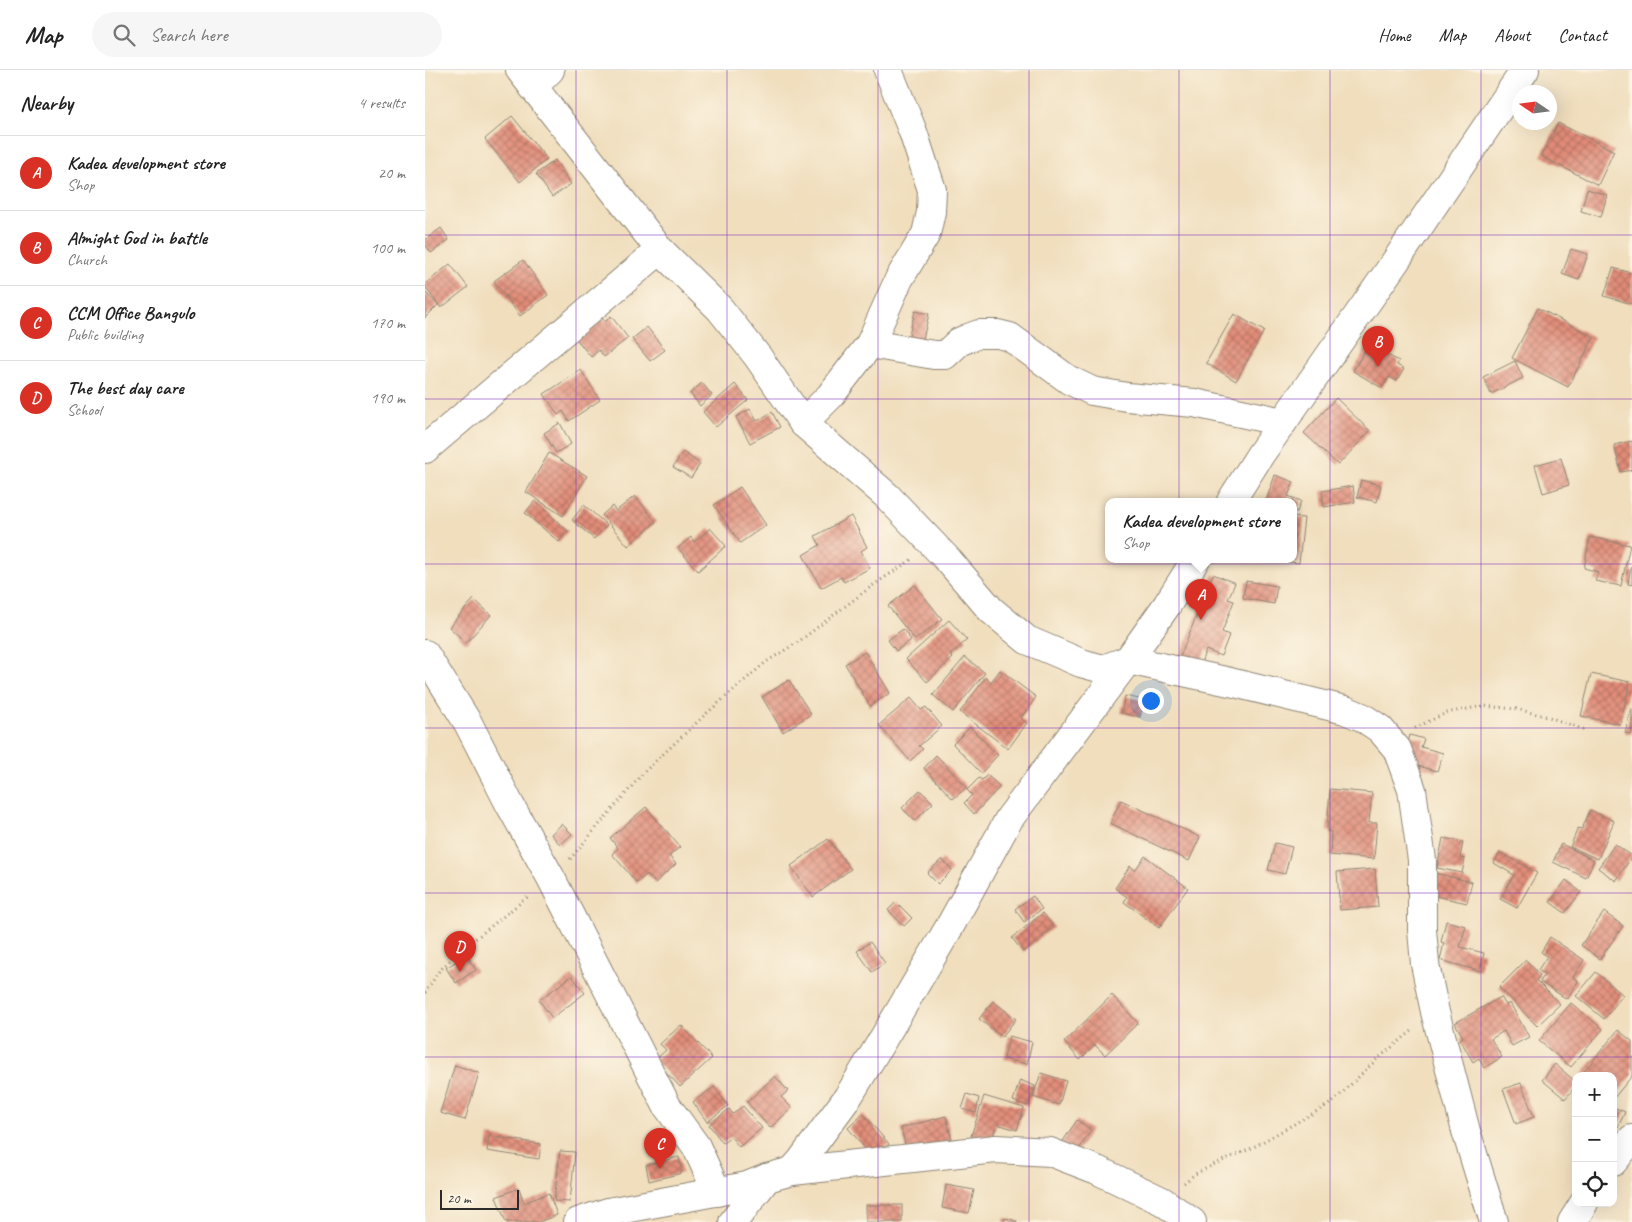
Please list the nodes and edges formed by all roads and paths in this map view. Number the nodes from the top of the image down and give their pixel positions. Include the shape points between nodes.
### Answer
1 (889, 70) edge
2 (1525, 70) edge
3 (534, 76) edge
4 (660, 250) junction
5 (870, 344) junction
6 (1283, 422) junction
7 (803, 423) junction
8 (425, 449) edge
9 (1233, 498) edge
10 (933, 544) junction
11 (1193, 563) edge
12 (425, 654) edge
13 (1128, 660) junction
14 (1585, 730) dead end
15 (1397, 749) junction
16 (551, 878) junction
17 (425, 993) edge
18 (1435, 1012) junction
19 (1632, 1139) edge
20 (1617, 1157) edge
21 (779, 1174) junction
22 (717, 1192) junction
23 (1162, 1201) junction
24 (1581, 1207) edge
25 (578, 1222) edge
26 (733, 1222) edge
27 (1192, 1222) edge
28 (1494, 1222) edge
29 (1572, 1222) edge

1 - 5 street via 932,190 931,212 926,234 899,280
2 - 6 street
3 - 4 street
4 - 7 street via 721,309
4 - 8 street
5 - 6 street via 945,355 968,338 979,334 998,334 1010,337 1069,380 1092,391 1194,403
5 - 7 street via 830,396
6 - 9 street
7 - 10 street via 887,496
10 - 13 street via 991,610 1027,640 1103,669
10 - 16 path via 767,662 707,714 643,772 570,860
11 - 13 street
12 - 16 street via 468,723
13 - 15 street via 1345,710 1380,729
13 - 21 street via 1009,819 950,926 848,1097 801,1161
14 - 15 path via 1516,709 1483,706 1446,713 1419,724 1407,733
15 - 18 street via 1412,790 1417,819 1422,860 1425,964
16 - 17 path via 459,952 439,971
16 - 22 street via 667,1106 696,1146
18 - 23 path via 1376,1060 1333,1102 1250,1149 1195,1174
18 - 28 street
19 - 20 street
21 - 22 street via 747,1186
21 - 23 street via 996,1149 1050,1152
21 - 26 street
22 - 25 street via 608,1212
23 - 27 street
24 - 29 street

